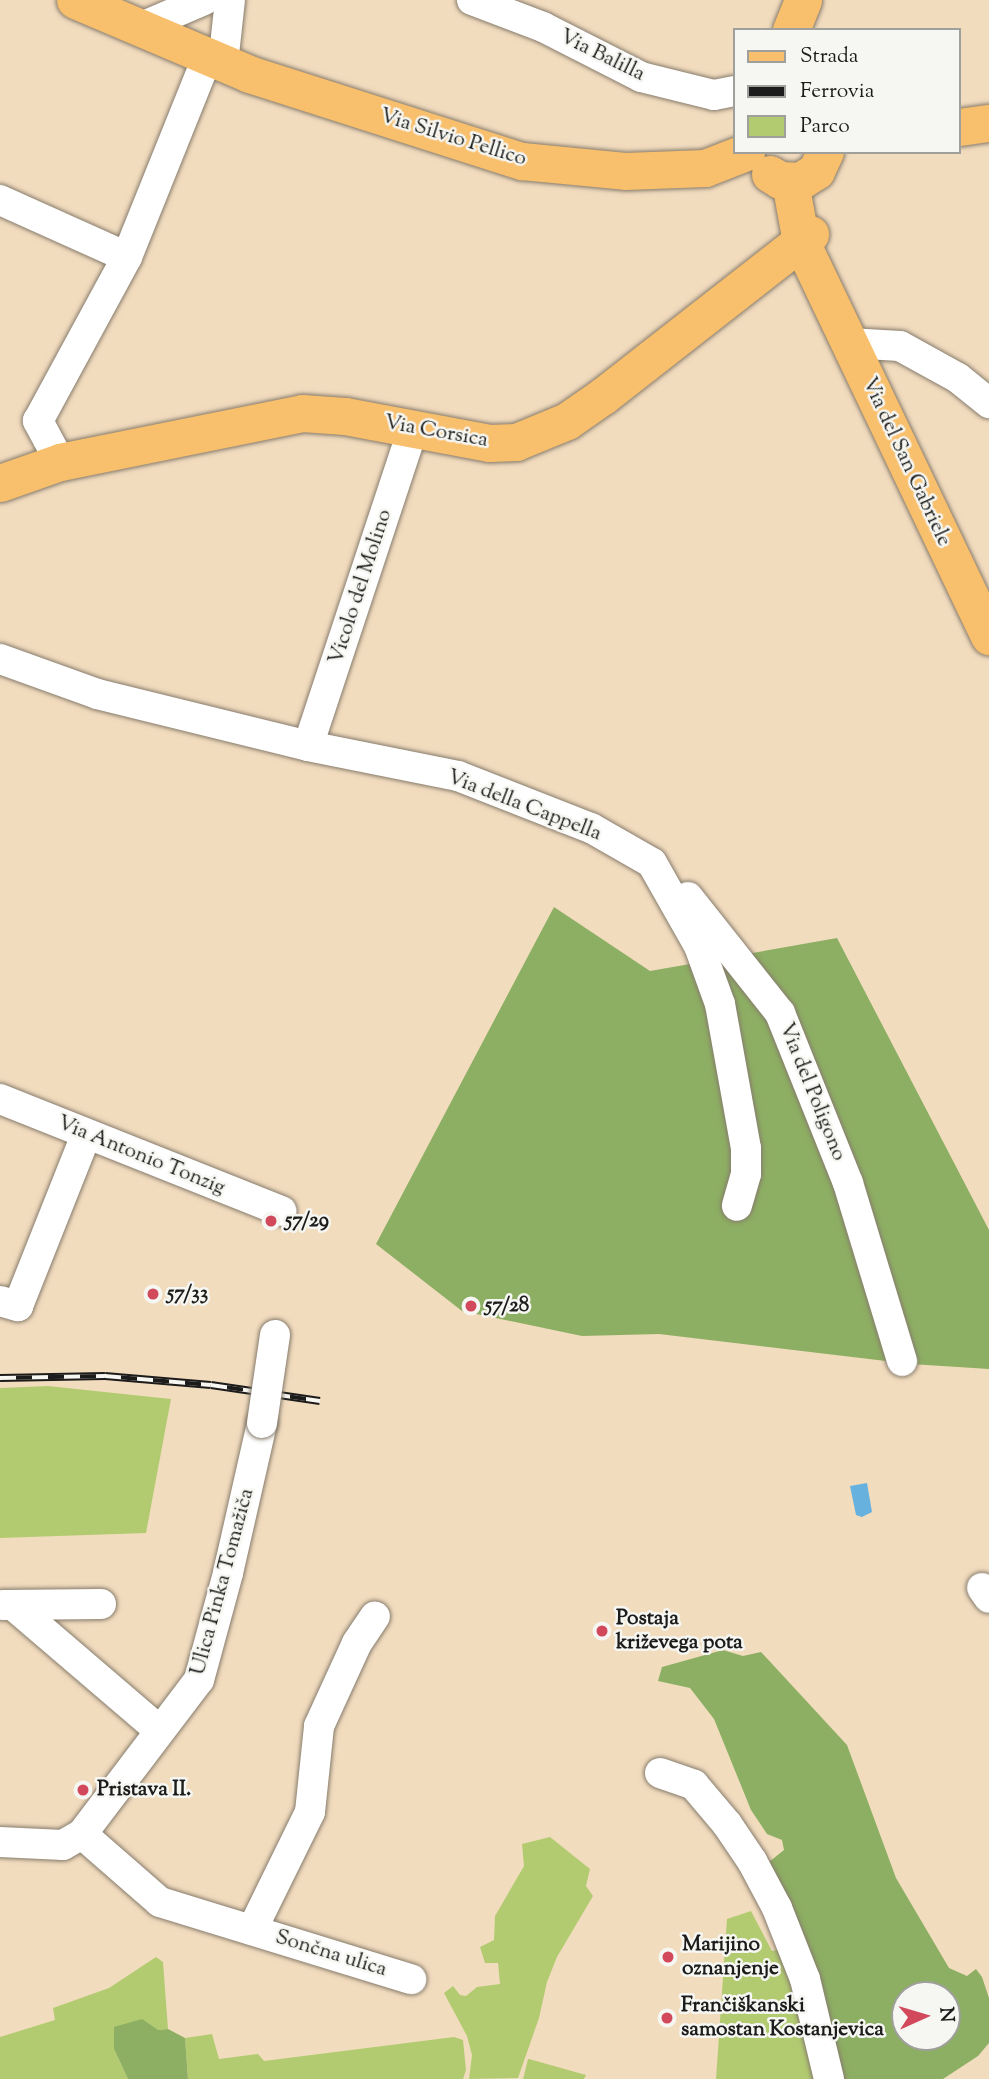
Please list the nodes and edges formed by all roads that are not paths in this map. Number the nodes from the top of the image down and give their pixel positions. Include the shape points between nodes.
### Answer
1 (75, 0) edge
2 (204, 0) edge
3 (230, 0) edge
4 (472, 0) edge
5 (803, 0) edge
6 (139, 28) junction
7 (792, 28) edge
8 (215, 61) junction
9 (734, 91) edge
10 (989, 123) edge
11 (961, 127) edge
12 (742, 154) edge
13 (760, 154) edge
14 (824, 154) edge
15 (795, 182) junction
16 (0, 200) edge
17 (806, 238) junction
18 (127, 257) junction
19 (849, 342) junction
20 (989, 403) edge
21 (413, 428) junction
22 (60, 462) junction
23 (2, 482) edge
24 (989, 637) edge
25 (0, 659) edge
26 (309, 746) junction
27 (652, 863) junction
28 (0, 1099) edge
29 (86, 1135) junction
30 (737, 1206) dead end
31 (282, 1211) dead end
32 (0, 1301) edge
33 (275, 1335) dead end
34 (902, 1361) dead end
35 (101, 1604) dead end
36 (6, 1605) edge
37 (375, 1616) dead end
38 (159, 1730) junction
39 (660, 1773) dead end
40 (82, 1834) junction
41 (0, 1842) edge
42 (251, 1930) junction
43 (411, 1979) dead end
44 (829, 2079) edge

1 - 6 main road, Via Silvio Pellico
2 - 6 street
3 - 8 street
4 - 9 street, Via Balilla via 543,27 641,77 713,95
5 - 7 main road
6 - 8 main road, Via Silvio Pellico
8 - 12 main road, Via Silvio Pellico via 522,161 638,171 705,168
8 - 18 street
10 - 11 main road
13 - 15 main road via 771,175
14 - 15 main road via 816,171
15 - 17 main road, Via del San Gabriele
16 - 18 street
17 - 19 main road, Via del San Gabriele
17 - 21 main road, Via Corsica via 603,396 543,433 516,442 489,443
18 - 22 street via 38,421
19 - 20 street via 900,346 958,378
19 - 24 main road, Via del San Gabriele
21 - 22 main road, Via Corsica via 303,413
21 - 26 street, Vicolo del Molino
22 - 23 main road, Via Corsica
25 - 26 street, Via della Cappella via 97,694
26 - 27 street, Via della Cappella via 457,776 591,828
27 - 30 street via 699,946 720,1004 746,1148 746,1174
27 - 34 street, Via del Poligono via 684,893 780,1013 848,1183
28 - 29 street, Via Antonio Tonzig
29 - 31 street, Via Antonio Tonzig
29 - 32 street via 18,1306
33 - 38 street, Ulica Pinka Tomažiča, bridge via 262,1423 199,1680
35 - 36 street
36 - 38 street
37 - 42 street, Sončna ulica via 319,1726 310,1812
38 - 40 street, Ulica Pinka Tomažiča
39 - 44 street via 694,1785 752,1861 777,1908 804,1979
40 - 41 street via 63,1845
40 - 42 street, Sončna ulica via 160,1902
42 - 43 street, Sončna ulica

